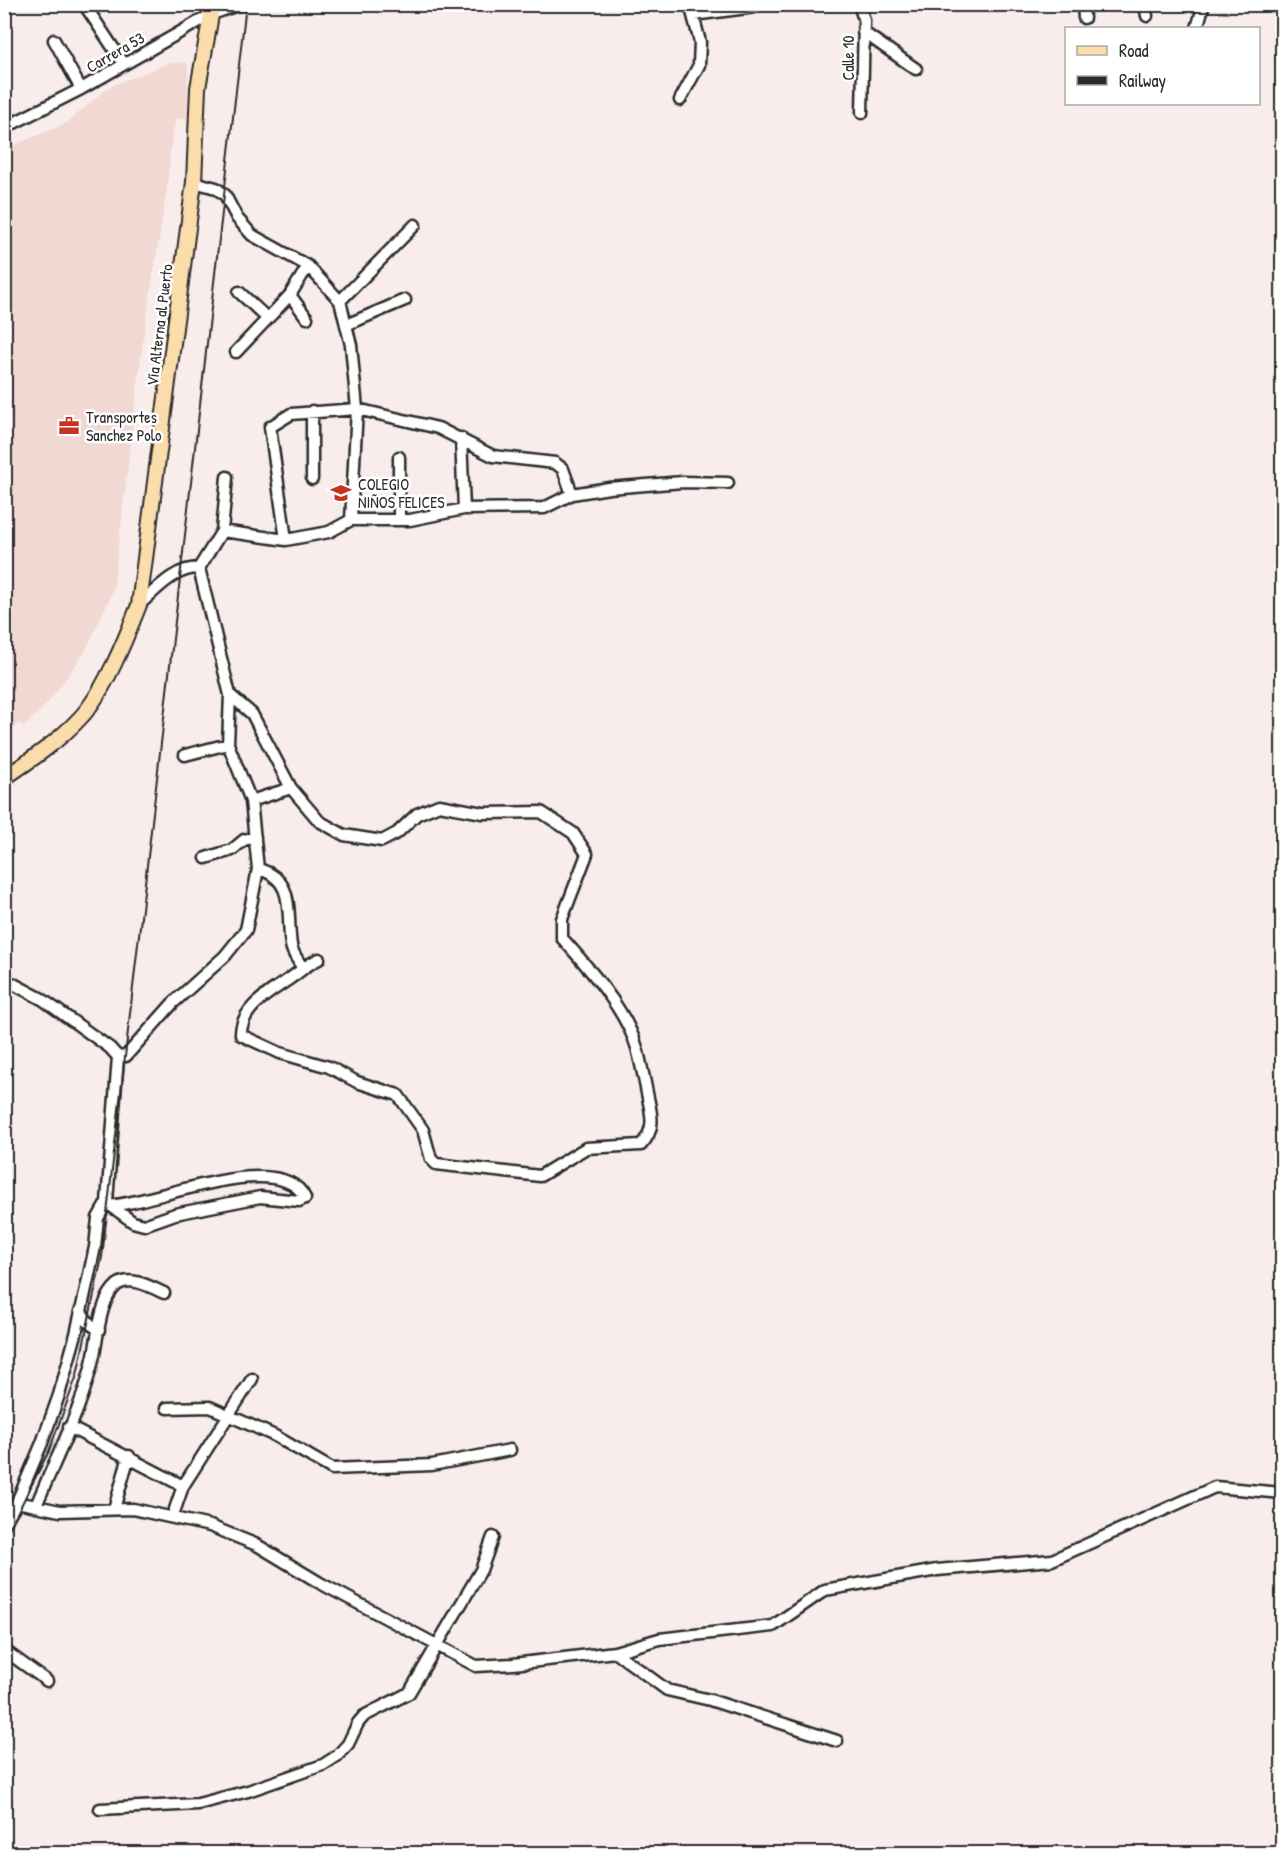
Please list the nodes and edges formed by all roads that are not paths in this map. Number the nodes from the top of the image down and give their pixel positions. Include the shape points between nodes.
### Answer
1 (84, 4) edge
2 (241, 4) edge
3 (859, 4) edge
4 (1083, 4) edge
5 (1204, 4) edge
6 (755, 7) dead end
7 (212, 9) edge
8 (692, 10) edge
9 (1084, 18) dead end
10 (1197, 27) edge
11 (863, 32) junction
12 (54, 40) dead end
13 (124, 64) junction
14 (916, 69) dead end
15 (81, 89) junction
16 (680, 100) dead end
17 (862, 113) dead end
18 (4, 128) edge
19 (194, 182) junction
20 (415, 225) dead end
21 (308, 266) junction
22 (239, 292) dead end
23 (290, 295) junction
24 (405, 300) dead end
25 (340, 301) junction
26 (267, 318) junction
27 (307, 318) dead end
28 (346, 325) junction
29 (236, 352) dead end
30 (357, 409) junction
31 (312, 411) junction
32 (461, 438) junction
33 (399, 457) dead end
34 (226, 477) dead end
35 (312, 479) dead end
36 (728, 483) dead end
37 (572, 494) junction
38 (464, 509) junction
39 (351, 520) junction
40 (399, 520) junction
41 (222, 531) junction
42 (286, 540) junction
43 (199, 568) junction
44 (139, 605) junction
45 (230, 695) junction
46 (228, 744) junction
47 (185, 755) dead end
48 (4, 778) edge
49 (291, 788) junction
50 (251, 801) junction
51 (255, 837) junction
52 (206, 858) dead end
53 (258, 869) junction
54 (319, 959) dead end
55 (302, 967) junction
56 (4, 979) edge
57 (118, 1057) junction
58 (108, 1206) junction
59 (165, 1293) dead end
60 (80, 1311) junction
61 (99, 1330) junction
62 (252, 1379) dead end
63 (167, 1408) dead end
64 (228, 1415) junction
65 (69, 1427) junction
66 (510, 1450) dead end
67 (129, 1456) junction
68 (183, 1486) junction
69 (1282, 1493) edge
70 (17, 1502) junction
71 (36, 1506) junction
72 (114, 1509) junction
73 (173, 1515) junction
74 (4, 1523) edge
75 (493, 1538) dead end
76 (439, 1645) junction
77 (4, 1650) edge
78 (615, 1652) junction
79 (47, 1681) dead end
80 (837, 1741) dead end
81 (100, 1809) dead end

1 - 13 street
2 - 7 street, Carrera 53
3 - 11 street, Calle 10
4 - 9 street
5 - 10 street
6 - 8 street
7 - 13 street, Carrera 53
7 - 19 main road, Vía Alterna al Puerto via 198,88
8 - 16 street via 700,42 699,65
11 - 14 street
11 - 17 street, Calle 10
12 - 15 street
13 - 15 street, Carrera 53
15 - 18 street, Carrera 53
19 - 21 street via 225,195 252,235
19 - 44 main road, Vía Alterna al Puerto
20 - 25 street
21 - 23 street
21 - 25 street
22 - 26 street
23 - 26 street
23 - 27 street
24 - 28 street
25 - 28 street
26 - 29 street
28 - 30 street
30 - 31 street
30 - 32 street via 438,428
30 - 39 street
31 - 35 street
31 - 42 street via 291,414 270,427
32 - 37 street via 493,456 555,463 562,469
32 - 38 street
33 - 40 street
34 - 41 street
36 - 37 street via 683,482
37 - 38 street via 544,508
38 - 40 street
39 - 40 street
39 - 42 street via 329,532
41 - 42 street
41 - 43 street
43 - 44 street via 188,568 172,576
43 - 45 street
44 - 48 main road, Vía Alterna al Puerto via 120,654 82,716 42,753
45 - 46 street
45 - 49 street via 252,714
46 - 47 street
46 - 50 street
49 - 50 street
49 - 55 street via 319,821 344,835 382,841 417,814 439,804 483,813 542,812 573,833 587,854 562,919 562,938 625,1022 637,1047 653,1122 648,1137 641,1144 586,1148 540,1176 436,1164 431,1160 423,1130 398,1095 357,1083 329,1067 280,1053 241,1035 256,1003
50 - 51 street
51 - 52 street
51 - 53 street
53 - 55 street via 272,873 282,885 288,902 291,948
53 - 57 street via 246,930 126,1056
54 - 55 street
56 - 57 street via 42,999
57 - 58 street
58 - 58 street via 242,1176 295,1186 305,1198 299,1201 260,1197 175,1214 144,1225
58 - 60 street via 98,1218
59 - 61 street via 144,1284 121,1282 106,1301
60 - 61 street
60 - 70 street via 59,1395
61 - 65 street via 93,1361
62 - 64 street
63 - 64 street via 203,1406
64 - 66 street via 295,1446 332,1469 432,1465
64 - 68 street
65 - 67 street
65 - 71 street
67 - 68 street
67 - 72 street
68 - 73 street
69 - 78 street via 1215,1487 1052,1560 937,1570 825,1590 773,1626 658,1639
70 - 71 street
70 - 74 street
71 - 72 street via 60,1511
72 - 73 street
73 - 76 street via 256,1545
75 - 76 street via 481,1570
76 - 78 street via 476,1666
76 - 81 street via 409,1693 364,1716 348,1744 323,1765 198,1804
77 - 79 street
78 - 80 street via 667,1690

